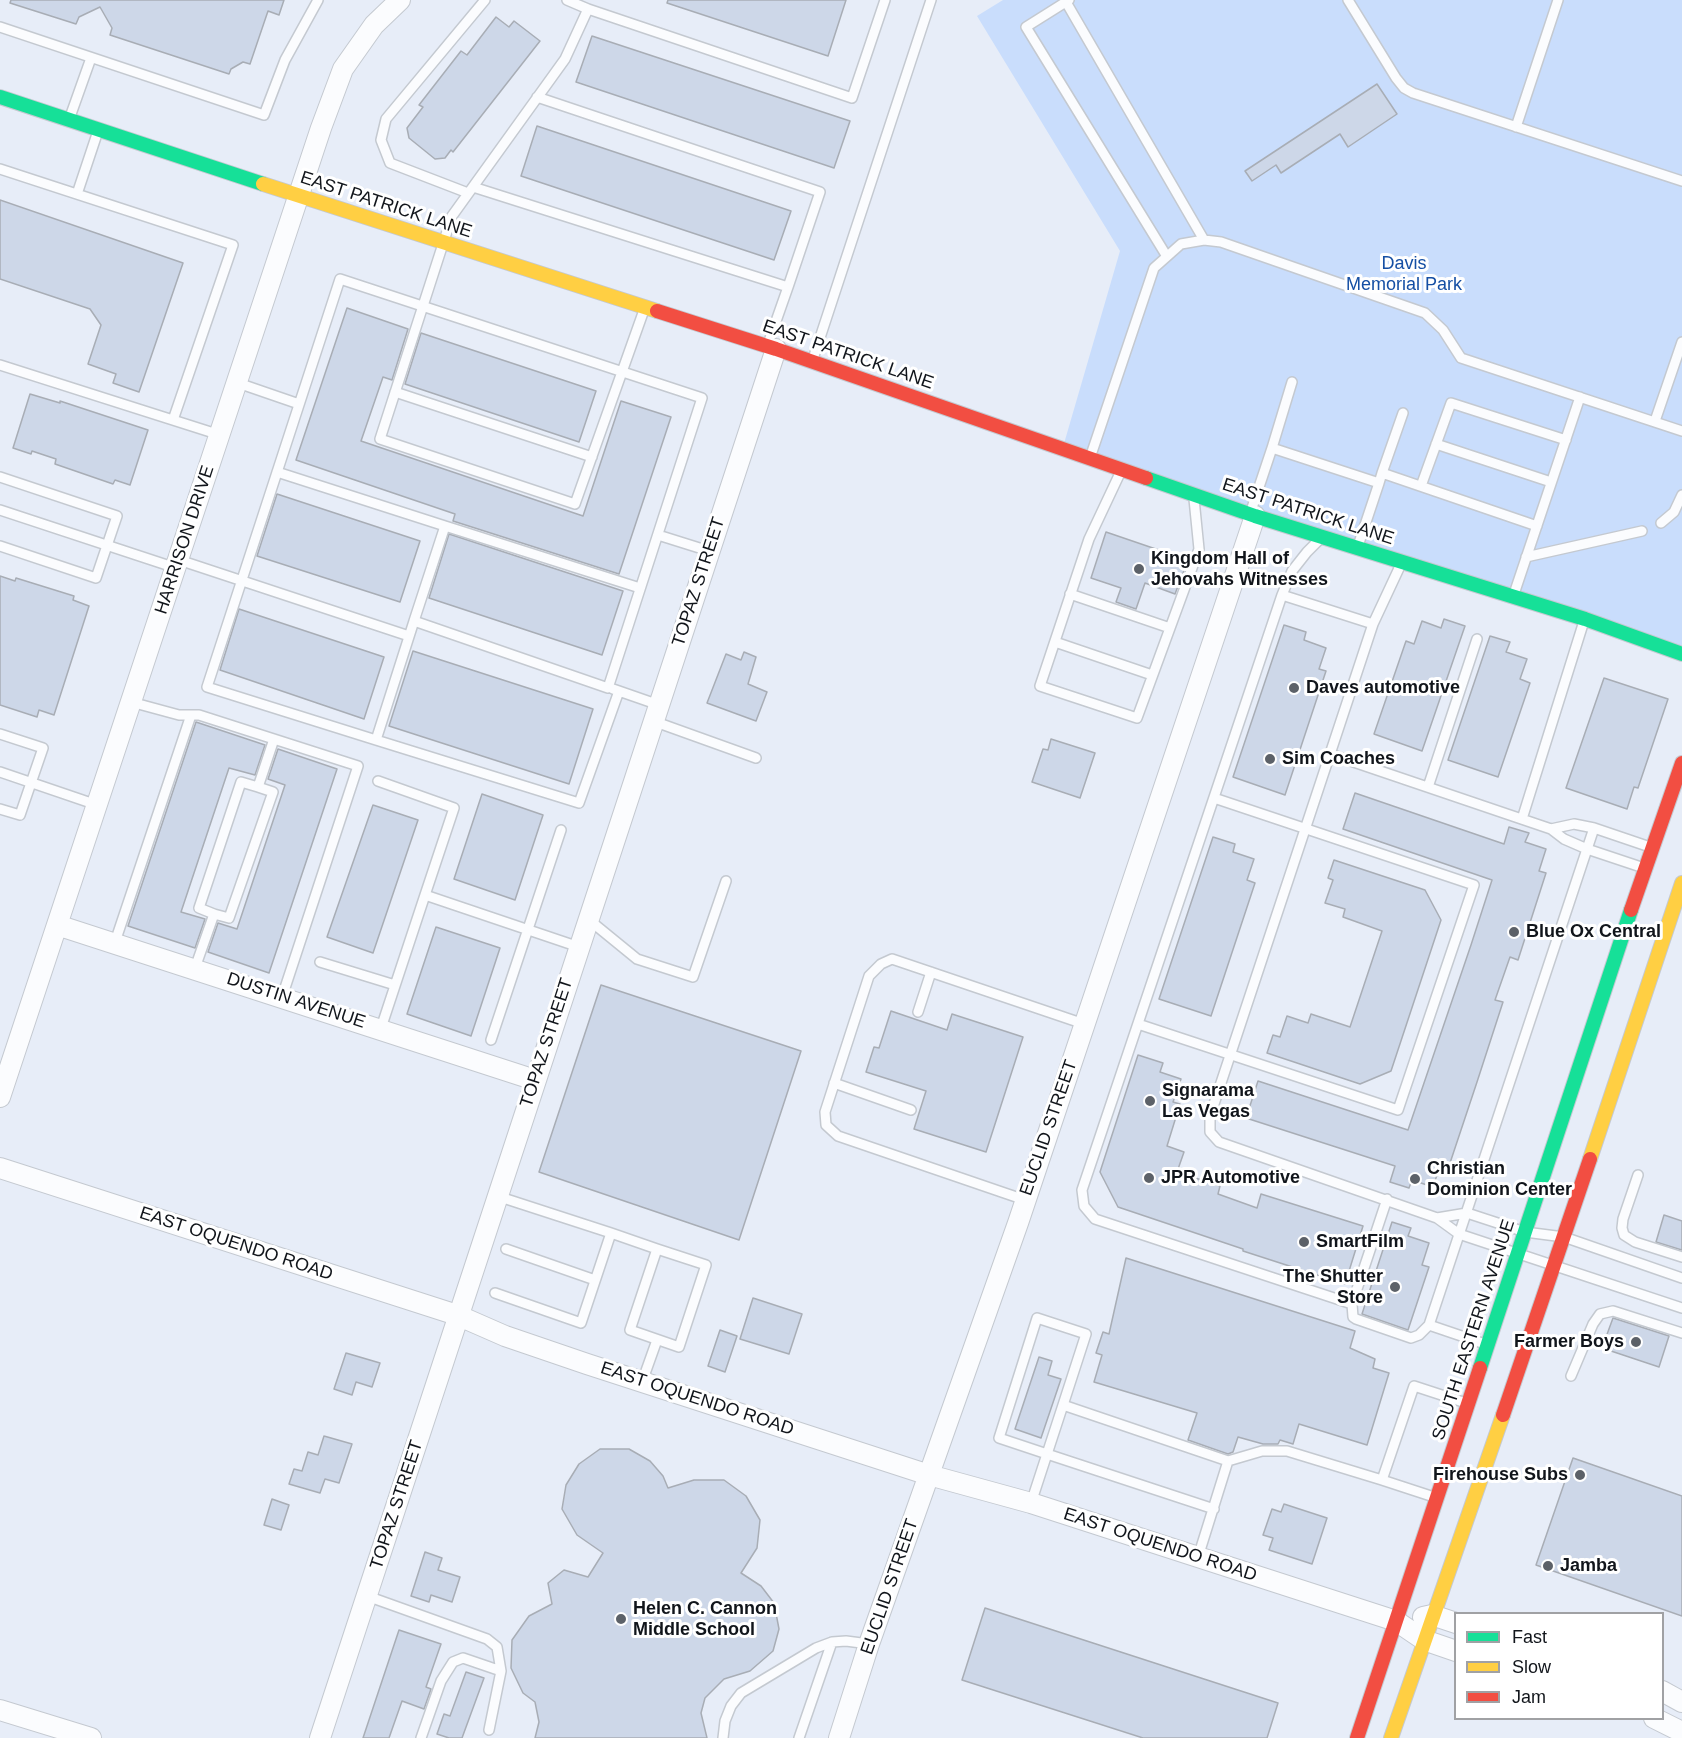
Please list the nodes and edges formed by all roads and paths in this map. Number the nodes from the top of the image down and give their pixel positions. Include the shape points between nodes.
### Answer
1 (318, 0) edge
2 (400, 0) edge
3 (486, 0) edge
4 (567, 0) edge
5 (885, 0) edge
6 (931, 0) edge
7 (1348, 0) edge
8 (1558, 0) edge
9 (1068, 1) edge
10 (588, 9) junction
11 (0, 27) edge
12 (91, 58) junction
13 (0, 97) edge
14 (537, 97) junction
15 (69, 119) junction
16 (1516, 127) junction
17 (99, 129) junction
18 (0, 169) edge
19 (1682, 181) edge
20 (470, 190) junction
21 (77, 194) junction
22 (300, 196) junction
23 (1204, 240) junction
24 (443, 242) junction
25 (1166, 255) junction
26 (788, 287) junction
27 (422, 306) junction
28 (645, 308) junction
29 (1682, 342) edge
30 (772, 348) junction
31 (812, 362) junction
32 (0, 364) edge
33 (622, 372) junction
34 (1292, 382) dead end
35 (238, 383) junction
36 (395, 392) junction
37 (1580, 397) junction
38 (299, 404) junction
39 (1403, 413) dead end
40 (173, 420) junction
41 (1655, 421) junction
42 (1682, 431) edge
43 (220, 435) junction
44 (1566, 440) junction
45 (1436, 444) junction
46 (1272, 448) junction
47 (592, 457) junction
48 (1090, 457) junction
49 (1122, 469) junction
50 (277, 472) junction
51 (1382, 473) junction
52 (0, 477) edge
53 (1379, 483) junction
54 (1551, 483) junction
55 (1421, 486) junction
56 (1194, 494) junction
57 (1682, 495) edge
58 (0, 510) edge
59 (1252, 515) junction
60 (1661, 523) dead end
61 (445, 526) junction
62 (1537, 526) junction
63 (1642, 531) dead end
64 (658, 535) junction
65 (1322, 537) junction
66 (107, 545) junction
67 (0, 546) edge
68 (1357, 548) junction
69 (709, 551) junction
70 (1526, 557) junction
71 (1402, 562) junction
72 (178, 564) junction
73 (242, 580) junction
74 (640, 588) junction
75 (1070, 594) junction
76 (1282, 595) junction
77 (1513, 596) junction
78 (1585, 619) junction
79 (414, 621) junction
80 (1372, 624) junction
81 (1170, 628) junction
82 (409, 636) junction
83 (1477, 639) dead end
84 (1054, 642) junction
85 (1682, 654) edge
86 (1152, 675) junction
87 (608, 688) junction
88 (619, 692) junction
89 (132, 702) junction
90 (656, 713) junction
91 (190, 715) junction
92 (0, 734) edge
93 (274, 739) junction
94 (376, 740) junction
95 (1330, 754) junction
96 (756, 758) dead end
97 (1682, 763) edge
98 (0, 772) edge
99 (378, 781) dead end
100 (31, 782) junction
101 (258, 787) junction
102 (1428, 787) junction
103 (1214, 798) junction
104 (97, 804) junction
105 (0, 809) edge
106 (1522, 819) junction
107 (1305, 828) junction
108 (1594, 828) junction
109 (1551, 829) junction
110 (561, 831) dead end
111 (1652, 847) junction
112 (1587, 849) junction
113 (1645, 868) junction
114 (726, 881) dead end
115 (1682, 883) edge
116 (425, 895) junction
117 (214, 914) junction
118 (588, 919) junction
119 (57, 925) junction
120 (528, 930) junction
121 (115, 942) junction
122 (579, 947) junction
123 (320, 962) dead end
124 (195, 968) junction
125 (931, 972) junction
126 (395, 985) junction
127 (282, 998) junction
128 (918, 1012) dead end
129 (1084, 1024) junction
130 (1138, 1024) junction
131 (381, 1028) junction
132 (491, 1040) dead end
133 (1230, 1056) junction
134 (535, 1080) junction
135 (834, 1083) junction
136 (0, 1097) edge
137 (911, 1110) dead end
138 (0, 1168) edge
139 (1638, 1175) dead end
140 (497, 1196) junction
141 (1387, 1199) junction
142 (1025, 1200) junction
143 (1467, 1213) junction
144 (1437, 1218) junction
145 (1525, 1232) junction
146 (611, 1233) junction
147 (1459, 1234) junction
148 (1564, 1237) junction
149 (657, 1248) junction
150 (506, 1249) dead end
151 (1518, 1253) junction
152 (1682, 1257) edge
153 (1554, 1265) junction
154 (1682, 1278) edge
155 (596, 1280) junction
156 (495, 1293) dead end
157 (1352, 1304) junction
158 (1682, 1308) edge
159 (457, 1315) junction
160 (1429, 1325) junction
161 (1682, 1333) edge
162 (657, 1340) junction
163 (1487, 1345) junction
164 (1571, 1376) dead end
165 (642, 1382) junction
166 (1468, 1404) junction
167 (1064, 1405) junction
168 (1047, 1454) junction
169 (1228, 1461) junction
170 (929, 1475) junction
171 (1382, 1480) junction
172 (1437, 1498) junction
173 (1031, 1503) junction
174 (1214, 1509) junction
175 (1198, 1557) junction
176 (367, 1596) junction
177 (1432, 1615) junction
178 (1396, 1621) junction
179 (1454, 1623) edge
180 (1424, 1640) junction
181 (832, 1642) junction
182 (869, 1644) junction
183 (1454, 1651) edge
184 (501, 1671) junction
185 (1664, 1692) edge
186 (1682, 1702) edge
187 (0, 1710) edge
188 (1656, 1720) edge
189 (489, 1730) dead end
190 (1682, 1732) edge
191 (91, 1738) edge
192 (320, 1738) edge
193 (421, 1738) edge
194 (723, 1738) edge
195 (799, 1738) edge
196 (839, 1738) edge
197 (1357, 1738) edge
198 (1391, 1738) edge

1 - 12 lane via 285,60 264,115
2 - 22 street, HARRISON DRIVE via 374,25 344,69
3 - 20 lane via 386,119 381,140 390,163
4 - 10 lane
5 - 10 lane via 852,98
6 - 31 lane
7 - 16 lane via 1404,88
8 - 16 lane
9 - 23 lane
9 - 25 lane via 1026,27
10 - 14 lane via 565,59
11 - 12 lane
12 - 15 lane
13 - 15 main road, EAST PATRICK LANE
14 - 20 lane
14 - 26 lane via 820,192
15 - 17 main road, EAST PATRICK LANE
16 - 19 lane
17 - 21 lane
17 - 22 main road, EAST PATRICK LANE
18 - 21 lane
20 - 24 lane via 452,216
20 - 26 lane
21 - 40 lane via 233,245
22 - 24 main road, EAST PATRICK LANE
22 - 35 street, HARRISON DRIVE
23 - 25 lane via 1181,244
23 - 37 lane via 1221,242 1425,313 1443,330 1461,358
24 - 27 lane
24 - 28 main road, EAST PATRICK LANE
25 - 48 lane via 1154,268
26 - 30 lane
27 - 33 lane
27 - 36 lane
27 - 38 lane via 339,279
28 - 30 main road, EAST PATRICK LANE
28 - 33 lane
29 - 41 lane
30 - 31 main road, EAST PATRICK LANE
30 - 69 street, TOPAZ STREET
31 - 48 main road, EAST PATRICK LANE
32 - 40 lane
33 - 47 lane
33 - 64 lane via 702,398
34 - 46 lane
35 - 38 lane
35 - 43 street, HARRISON DRIVE
36 - 47 lane
36 - 47 lane via 380,439 575,504
37 - 41 lane
37 - 44 lane
38 - 50 lane
39 - 51 lane
40 - 43 lane
41 - 42 lane
43 - 72 street, HARRISON DRIVE
44 - 45 lane via 1451,403
44 - 54 lane
45 - 54 lane
45 - 55 lane
46 - 53 lane
46 - 59 lane
48 - 49 main road, EAST PATRICK LANE
49 - 56 main road, EAST PATRICK LANE
49 - 75 lane via 1089,538
50 - 61 lane
50 - 73 lane
51 - 53 lane
51 - 55 lane
52 - 66 lane via 117,516
53 - 68 lane
54 - 62 lane
55 - 62 lane
56 - 59 main road, EAST PATRICK LANE
56 - 81 lane via 1199,549
57 - 60 lane via 1674,512
58 - 66 lane
59 - 65 main road, EAST PATRICK LANE
59 - 129 street, EUCLID STREET
61 - 74 lane
61 - 79 lane
62 - 70 lane
63 - 70 lane
64 - 69 lane
64 - 74 lane
65 - 68 main road, EAST PATRICK LANE
65 - 76 lane via 1292,571
66 - 67 lane via 96,578
66 - 72 lane
68 - 71 main road, EAST PATRICK LANE
69 - 90 street, TOPAZ STREET
70 - 77 lane
71 - 77 main road, EAST PATRICK LANE
71 - 80 lane
72 - 73 lane
72 - 89 street, HARRISON DRIVE
73 - 82 lane
73 - 94 lane via 207,687
74 - 87 lane
75 - 81 lane
75 - 84 lane
76 - 80 lane
76 - 103 lane
77 - 78 main road, EAST PATRICK LANE
78 - 85 main road, EAST PATRICK LANE
78 - 106 lane
79 - 82 lane
79 - 87 lane
80 - 95 lane
81 - 86 lane
82 - 94 lane
83 - 102 lane
84 - 86 lane
84 - 86 lane via 1040,686 1137,718
87 - 88 lane
88 - 90 lane
88 - 94 lane via 579,803
89 - 91 lane via 178,716
89 - 104 street, HARRISON DRIVE
90 - 96 lane
90 - 118 street, TOPAZ STREET
91 - 93 lane
91 - 121 lane
92 - 100 lane via 43,748
93 - 101 lane
93 - 127 lane via 358,766
95 - 102 lane
95 - 107 lane
97 - 111 main road, SOUTH EASTERN AVENUE
98 - 100 lane
99 - 116 lane via 454,808
100 - 104 lane
100 - 105 lane via 20,815
101 - 117 lane via 273,792 229,918
101 - 117 lane via 241,782 199,908
102 - 106 lane
103 - 107 lane
103 - 130 lane
104 - 119 street, HARRISON DRIVE
106 - 109 lane
107 - 133 lane
107 - 133 lane via 1474,885 1398,1110
108 - 109 lane via 1574,824
108 - 111 lane
108 - 112 lane
109 - 112 lane
110 - 120 lane
111 - 113 main road, SOUTH EASTERN AVENUE
112 - 113 lane
112 - 143 lane
113 - 145 main road, SOUTH EASTERN AVENUE
114 - 118 lane via 693,977 637,959
115 - 148 main road
116 - 120 lane
116 - 126 lane
117 - 124 lane
118 - 122 street, TOPAZ STREET
119 - 121 street, DUSTIN AVENUE
119 - 136 street, HARRISON DRIVE
120 - 122 lane
120 - 132 lane
121 - 124 street, DUSTIN AVENUE
122 - 134 street, TOPAZ STREET
123 - 126 lane
124 - 127 street, DUSTIN AVENUE
125 - 128 lane
125 - 129 lane
125 - 135 lane via 892,959 869,976
126 - 131 lane
127 - 131 street, DUSTIN AVENUE
129 - 142 street, EUCLID STREET
130 - 133 lane
130 - 157 lane via 1082,1191 1084,1206 1095,1219
131 - 134 street, DUSTIN AVENUE
133 - 141 lane via 1210,1116 1210,1132 1219,1142
134 - 140 street, TOPAZ STREET
135 - 137 lane
135 - 142 lane via 825,1112 826,1125 838,1137
138 - 159 street, EAST OQUENDO ROAD
139 - 152 lane via 1623,1219 1624,1235
140 - 146 lane
140 - 159 street, TOPAZ STREET
141 - 144 lane
141 - 157 lane
142 - 170 street, EUCLID STREET
143 - 144 lane
143 - 145 lane
143 - 147 lane
144 - 147 lane
145 - 148 lane
145 - 151 main road, SOUTH EASTERN AVENUE
146 - 149 lane
146 - 155 lane
147 - 151 lane
147 - 160 lane
148 - 153 main road
148 - 154 lane
149 - 162 lane via 630,1330
149 - 162 lane via 706,1265 678,1347
150 - 155 lane
151 - 153 lane
151 - 163 main road, SOUTH EASTERN AVENUE
153 - 158 lane
153 - 177 main road
155 - 156 lane via 581,1323
157 - 160 lane via 1356,1320 1411,1338
159 - 165 street, EAST OQUENDO ROAD via 505,1336
159 - 176 street, TOPAZ STREET
160 - 163 lane
161 - 164 lane via 1613,1311 1600,1314
162 - 165 lane
163 - 166 main road, SOUTH EASTERN AVENUE
165 - 170 street, EAST OQUENDO ROAD
166 - 171 lane via 1414,1386
166 - 172 main road, SOUTH EASTERN AVENUE
167 - 168 lane
167 - 168 lane via 1086,1334 1037,1318 999,1438
167 - 169 lane
168 - 173 lane
168 - 174 lane
169 - 171 lane via 1262,1451 1287,1451
169 - 174 lane
170 - 173 street, EAST OQUENDO ROAD
170 - 182 street, EUCLID STREET
171 - 172 lane
172 - 178 main road, SOUTH EASTERN AVENUE
173 - 175 street, EAST OQUENDO ROAD
174 - 175 lane
175 - 178 street, EAST OQUENDO ROAD
176 - 184 lane via 487,1639 497,1647
176 - 192 street, TOPAZ STREET
177 - 178 street, EAST OQUENDO ROAD
177 - 179 street, EAST OQUENDO ROAD
177 - 180 main road
178 - 180 street, EAST OQUENDO ROAD
178 - 197 main road, SOUTH EASTERN AVENUE
180 - 183 street, EAST OQUENDO ROAD
180 - 198 main road
181 - 182 lane
181 - 194 lane via 741,1693 731,1706
181 - 195 lane
182 - 196 street, EUCLID STREET
184 - 189 lane
184 - 193 lane via 463,1658 453,1662 441,1681
185 - 186 street
187 - 191 street
188 - 190 street

